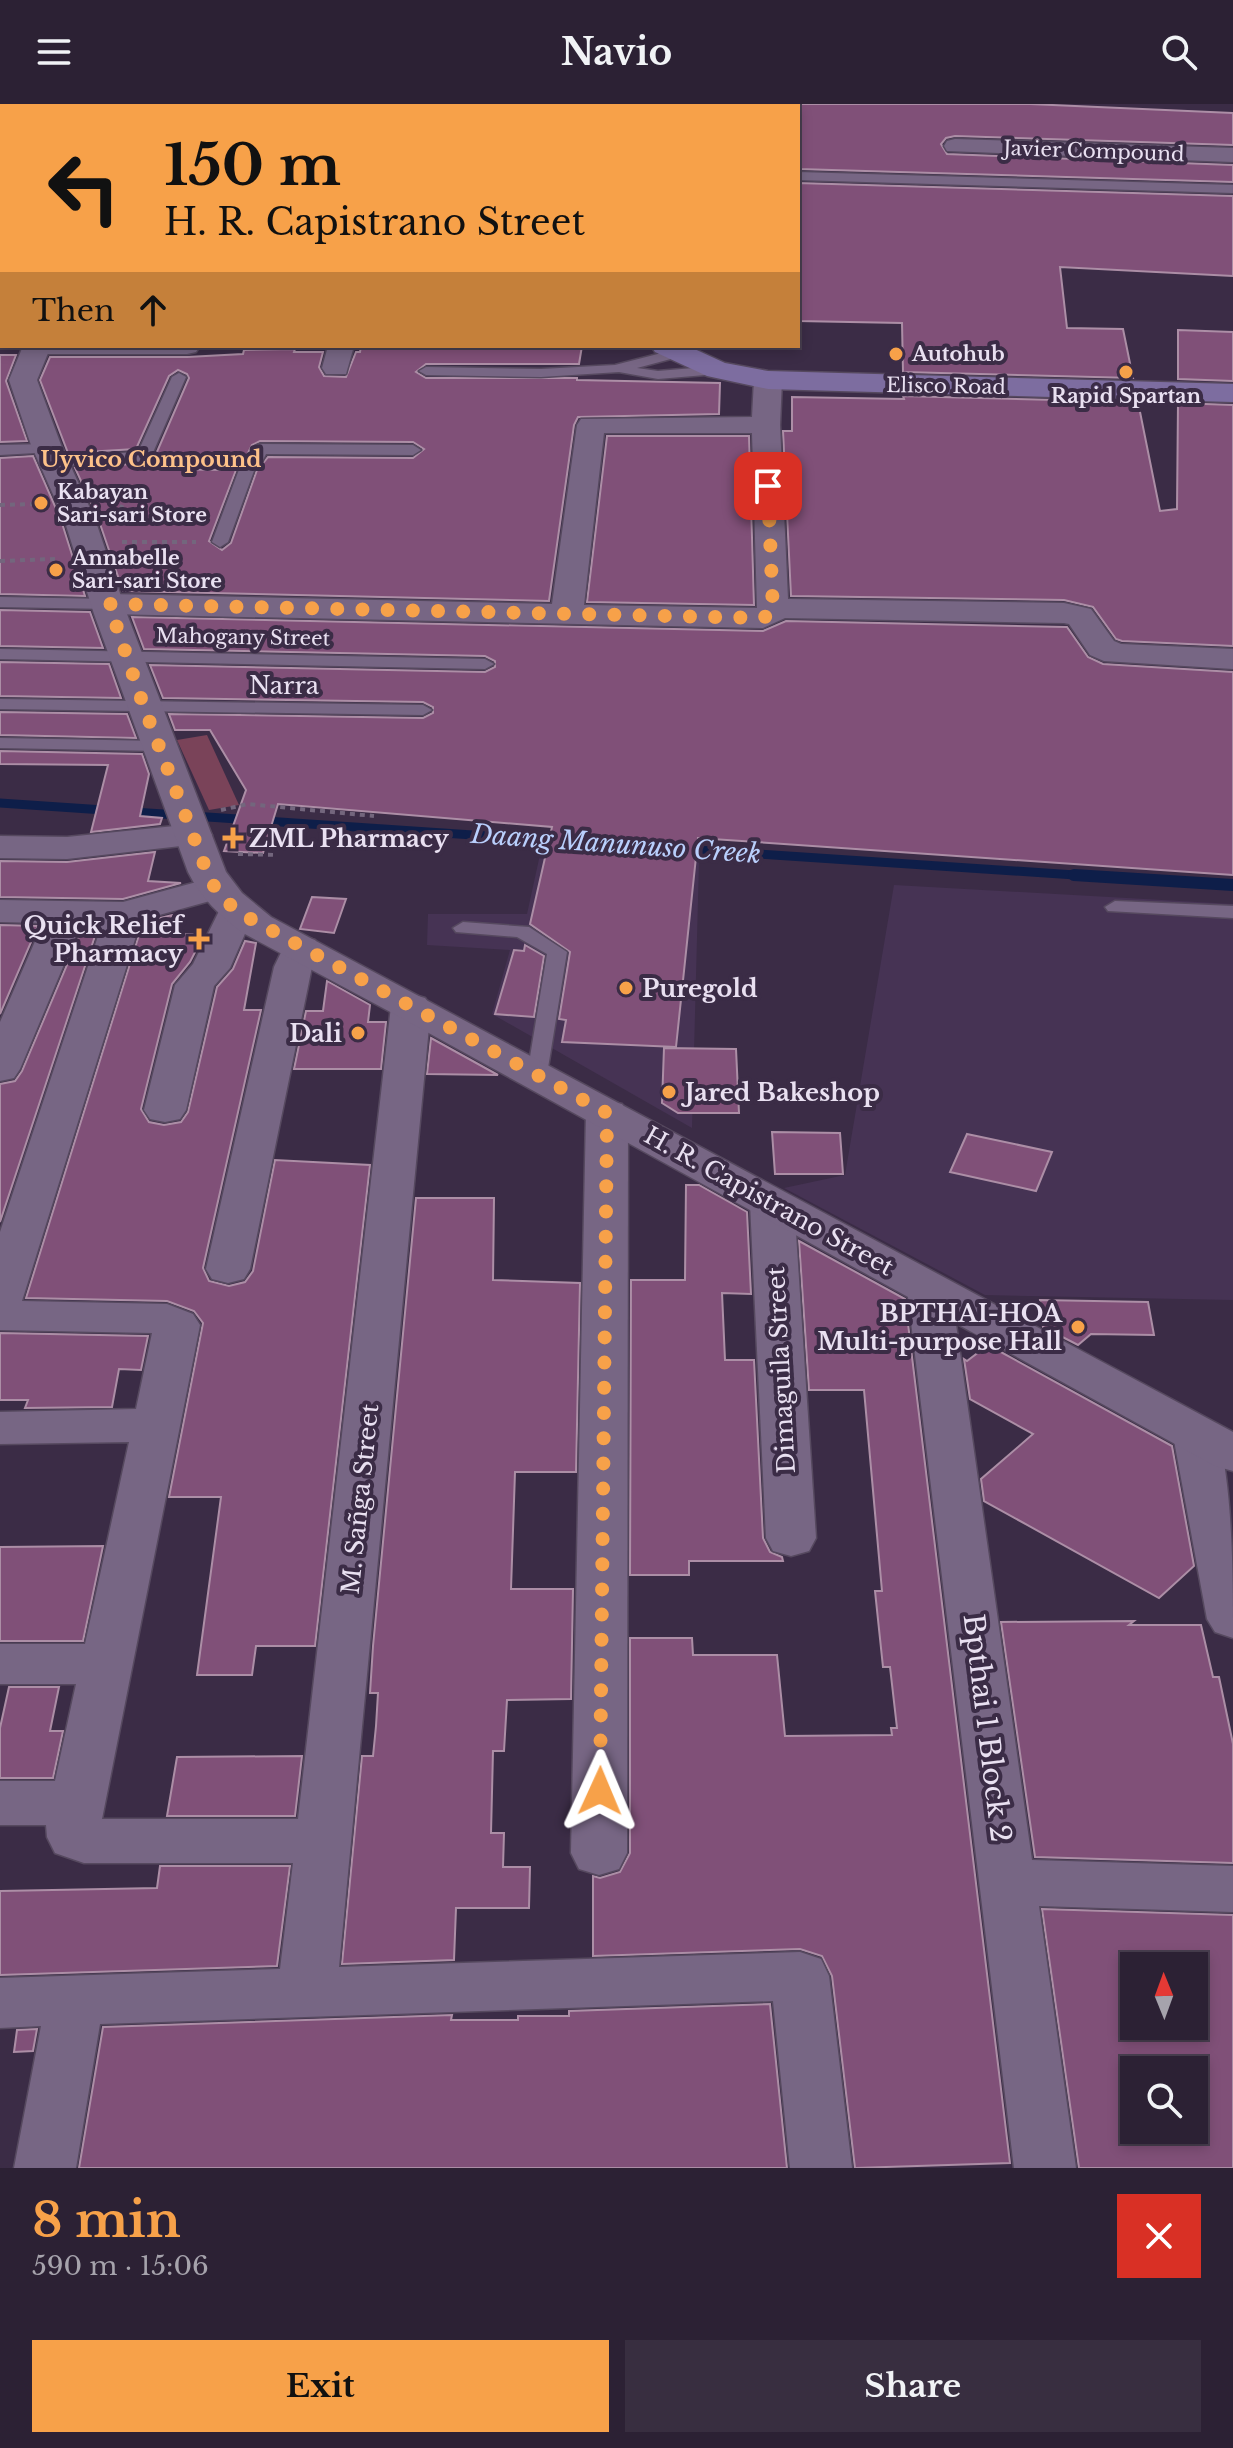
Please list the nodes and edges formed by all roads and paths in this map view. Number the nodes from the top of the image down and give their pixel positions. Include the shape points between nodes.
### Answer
1 (955, 146) dead end
2 (1233, 155) edge
3 (800, 176) edge
4 (1233, 189) edge
5 (36, 348) edge
6 (671, 349) edge
7 (615, 369) junction
8 (717, 370) junction
9 (426, 371) dead end
10 (179, 377) dead end
11 (768, 380) junction
12 (1233, 393) edge
13 (766, 425) junction
14 (0, 450) edge
15 (413, 450) dead end
16 (50, 455) junction
17 (142, 458) junction
18 (249, 463) junction
19 (108, 517) dead end
20 (220, 542) joint
21 (88, 550) junction
22 (0, 561) edge
23 (0, 602) edge
24 (109, 604) junction
25 (768, 613) junction
26 (565, 614) junction
27 (0, 654) edge
28 (127, 656) junction
29 (1233, 659) edge
30 (485, 664) dead end
31 (0, 704) edge
32 (144, 707) junction
33 (423, 710) dead end
34 (0, 743) edge
35 (159, 746) junction
36 (374, 816) dead end
37 (188, 819) junction
38 (0, 847) edge
39 (226, 899) junction
40 (1115, 907) dead end
41 (0, 911) edge
42 (67, 911) junction
43 (1233, 912) edge
44 (124, 913) junction
45 (463, 928) dead end
46 (301, 948) junction
47 (18, 980) edge
48 (411, 1006) junction
49 (0, 1069) edge
50 (538, 1075) junction
51 (165, 1110) dead end
52 (607, 1113) junction
53 (772, 1203) junction
54 (228, 1269) dead end
55 (929, 1289) junction
56 (0, 1300) edge
57 (0, 1315) edge
58 (157, 1425) junction
59 (0, 1428) edge
60 (1215, 1445) edge
61 (791, 1538) dead end
62 (1233, 1619) edge
63 (0, 1664) edge
64 (107, 1664) junction
65 (0, 1803) edge
66 (78, 1803) junction
67 (324, 1841) junction
68 (599, 1853) dead end
69 (1007, 1882) junction
70 (1233, 1889) edge
71 (307, 1992) junction
72 (75, 1999) junction
73 (0, 2003) edge
74 (45, 2168) edge
75 (821, 2168) edge
76 (1045, 2168) edge

1 - 2 street, Javier Compound
3 - 4 lane
5 - 16 street via 23,380
6 - 7 lane
6 - 8 main road, Elisco Road
7 - 8 lane via 658,375
7 - 9 lane
8 - 11 main road, Elisco Road
10 - 17 lane
11 - 12 main road, Elisco Road
11 - 13 street
13 - 25 street
13 - 26 street via 591,425
14 - 16 lane
15 - 18 lane via 260,449 255,463
16 - 17 lane
16 - 21 street
17 - 18 lane
17 - 19 path via 119,513
18 - 20 lane
20 - 21 path
21 - 22 path
21 - 24 street
23 - 24 lane
24 - 26 street
24 - 28 street
25 - 26 street
25 - 29 street via 1064,613 1080,616 1102,648 1116,654
27 - 28 lane, Mahogany Street
28 - 30 lane, Mahogany Street
28 - 32 street
31 - 32 lane, Narra
32 - 33 lane, Narra
32 - 35 street
34 - 35 lane
35 - 37 street
36 - 37 path via 248,804
37 - 38 street via 67,848
37 - 39 street
39 - 44 street
39 - 46 street, H. R. Capistrano Street
39 - 51 street via 223,934 210,970 195,985
40 - 43 lane
41 - 42 street
42 - 44 street
42 - 47 street
44 - 56 street
45 - 50 lane via 522,931 557,952
46 - 48 street, H. R. Capistrano Street
46 - 54 street
47 - 49 street
48 - 50 street, H. R. Capistrano Street
48 - 67 street, M. Sañga Street
50 - 52 street, H. R. Capistrano Street
52 - 53 street, H. R. Capistrano Street
52 - 68 street
53 - 55 street, H. R. Capistrano Street
53 - 61 street, Dimaguila Street
55 - 60 street, H. R. Capistrano Street
55 - 69 street, Bpthai 1 Block 2
57 - 58 street via 176,1323
58 - 59 street
58 - 64 street
60 - 62 street
63 - 64 street
64 - 66 street
65 - 66 street
66 - 67 street via 73,1828 75,1837 84,1841
67 - 71 street, M. Sañga Street
69 - 70 street
69 - 76 street, Bpthai 1 Block 2
71 - 72 street
71 - 75 street via 800,1976
72 - 73 street
72 - 74 street

